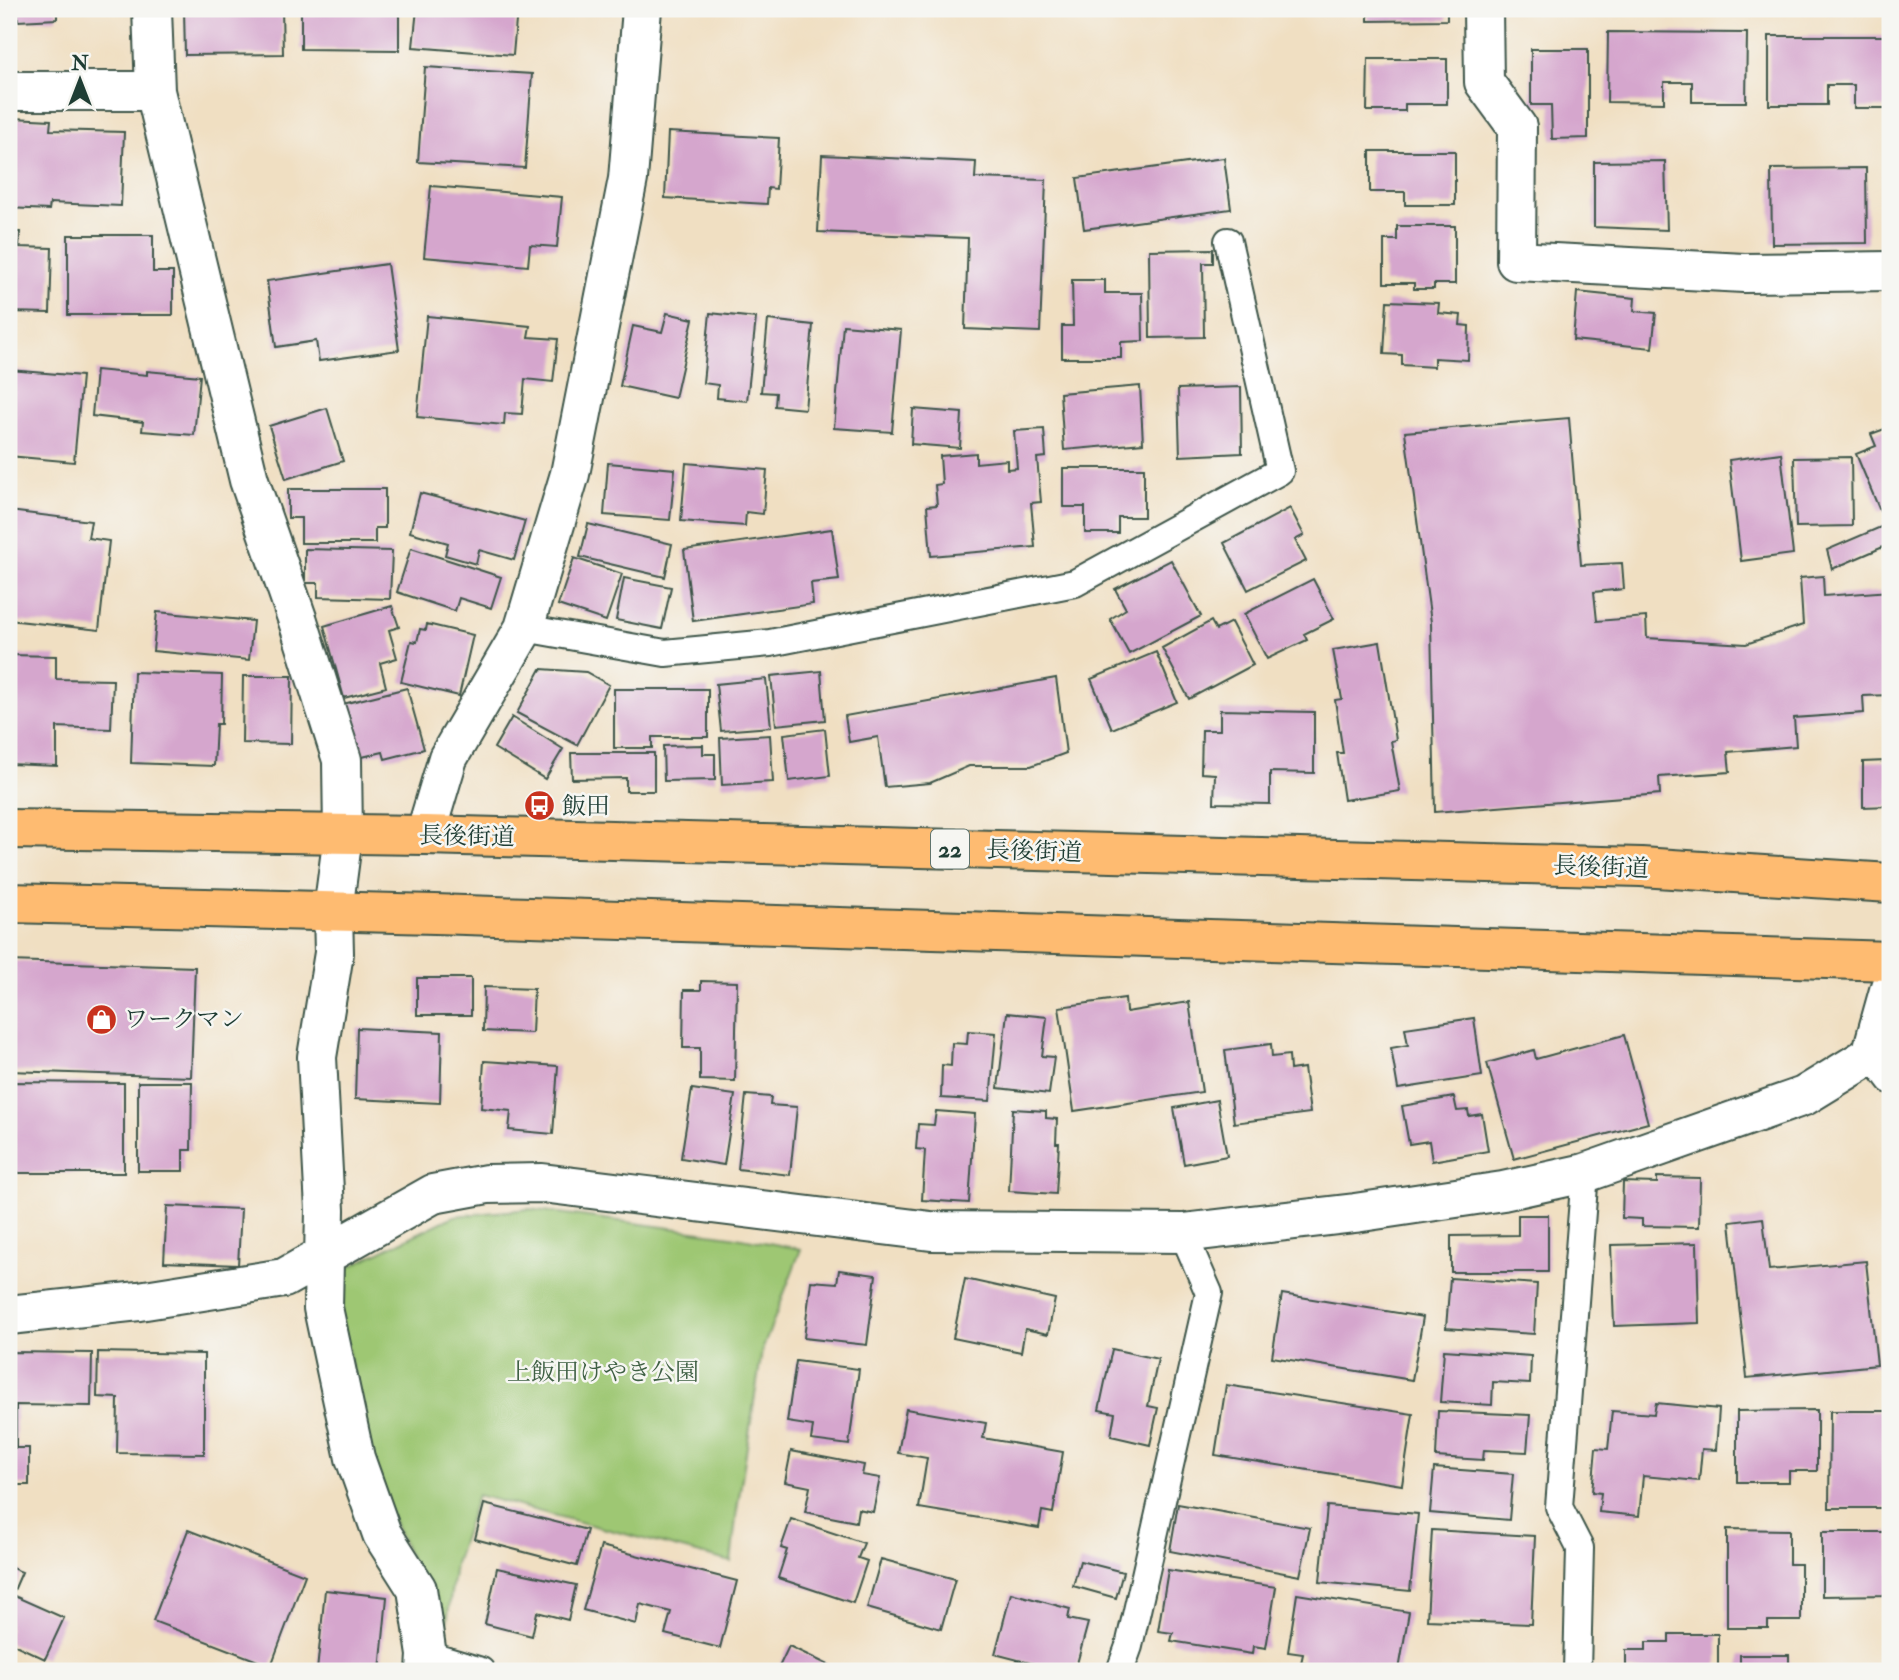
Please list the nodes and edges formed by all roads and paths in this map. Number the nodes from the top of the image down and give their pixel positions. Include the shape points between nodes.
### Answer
1 (152, 9) edge
2 (642, 9) edge
3 (1483, 9) edge
4 (155, 91) junction
5 (9, 92) edge
6 (1228, 241) dead end
7 (1890, 271) edge
8 (524, 628) junction
9 (9, 829) edge
10 (343, 835) junction
11 (425, 835) junction
12 (1890, 883) edge
13 (9, 903) edge
14 (333, 911) junction
15 (1890, 961) edge
16 (1890, 987) edge
17 (1881, 1067) edge
18 (1585, 1173) junction
19 (1183, 1233) junction
20 (323, 1257) junction
21 (9, 1315) edge
22 (426, 1663) edge
23 (481, 1671) edge
24 (1120, 1671) edge
25 (1577, 1671) edge

1 - 4 street
2 - 8 street via 628,179 570,474
3 - 7 street via 1484,82 1517,127 1516,261 1744,273
4 - 5 street
4 - 10 street via 249,480 342,760
6 - 8 lane via 1280,471 1075,583 770,643 664,653
8 - 11 street via 448,758
9 - 10 main road, 長後街道 / 22
10 - 11 main road, 長後街道 / 22
10 - 14 street
11 - 12 main road, 長後街道 / 22 via 1641,867
13 - 14 main road
14 - 15 main road
14 - 20 street via 334,953 317,1057
16 - 17 street
17 - 18 street
18 - 19 street via 1490,1193
18 - 25 lane via 1559,1507 1580,1548
19 - 20 street via 931,1231 542,1183 487,1184 433,1194
19 - 24 lane via 1209,1293
20 - 21 street via 284,1278
20 - 22 street via 323,1308 355,1458 382,1534 416,1589
22 - 23 lane

